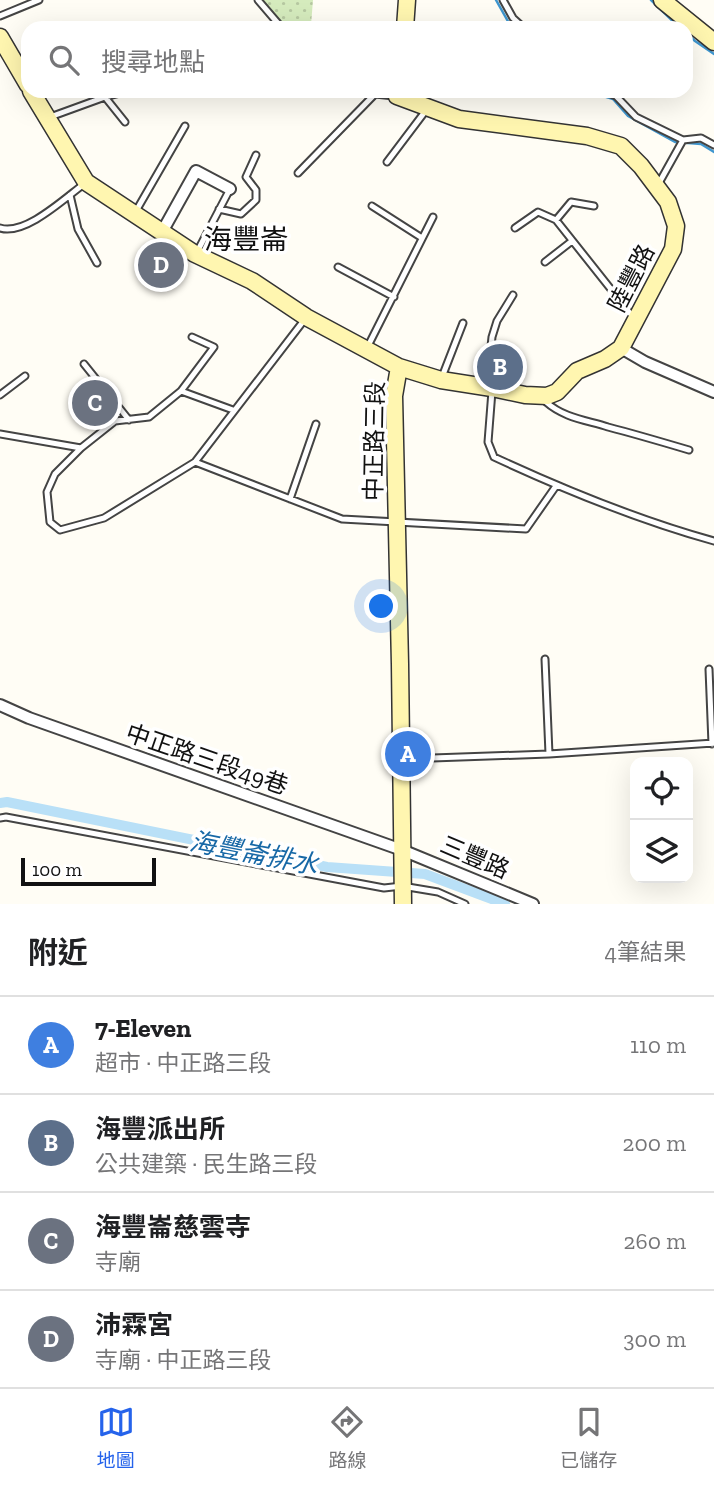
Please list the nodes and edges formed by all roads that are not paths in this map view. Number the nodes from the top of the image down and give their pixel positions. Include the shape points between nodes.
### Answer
1 (39, 0) edge
2 (258, 0) edge
3 (407, 0) edge
4 (503, 0) edge
5 (662, 0) edge
6 (0, 16) edge
7 (276, 21) edge
8 (406, 21) edge
9 (516, 21) edge
10 (688, 21) edge
11 (693, 25) edge
12 (0, 37) edge
13 (714, 42) edge
14 (21, 73) edge
15 (35, 98) edge
16 (102, 98) edge
17 (106, 98) edge
18 (366, 98) edge
19 (406, 98) edge
20 (617, 98) edge
21 (427, 108) junction
22 (47, 118) junction
23 (125, 122) dead end
24 (185, 126) dead end
25 (683, 140) junction
26 (714, 145) edge
27 (256, 155) dead end
28 (387, 162) dead end
29 (298, 173) dead end
30 (86, 182) junction
31 (657, 186) junction
32 (230, 189) joint
33 (70, 195) junction
34 (372, 206) dead end
35 (594, 206) dead end
36 (219, 209) junction
37 (135, 214) junction
38 (433, 217) dead end
39 (556, 220) junction
40 (0, 228) edge
41 (515, 228) dead end
42 (162, 232) junction
43 (422, 238) junction
44 (572, 240) junction
45 (195, 254) junction
46 (545, 262) dead end
47 (97, 263) dead end
48 (338, 267) dead end
49 (513, 295) dead end
50 (394, 297) junction
51 (306, 317) junction
52 (635, 319) junction
53 (463, 323) dead end
54 (192, 337) dead end
55 (621, 348) junction
56 (366, 351) junction
57 (84, 364) dead end
58 (399, 367) junction
59 (25, 376) dead end
60 (441, 380) junction
61 (489, 388) junction
62 (181, 391) junction
63 (714, 392) edge
64 (0, 395) edge
65 (547, 396) junction
66 (233, 411) junction
67 (129, 420) junction
68 (316, 424) dead end
69 (0, 434) edge
70 (81, 448) junction
71 (689, 450) dead end
72 (195, 462) junction
73 (556, 486) junction
74 (290, 499) junction
75 (396, 523) junction
76 (714, 541) edge
77 (545, 659) dead end
78 (709, 668) dead end
79 (0, 705) edge
80 (713, 743) edge
81 (549, 754) junction
82 (401, 760) junction
83 (0, 818) edge
84 (402, 855) junction
85 (402, 883) junction
86 (403, 904) edge
87 (465, 904) edge
88 (533, 904) edge

1 - 6 lane
2 - 7 lane
3 - 8 street
4 - 9 lane
5 - 10 street
11 - 13 street
12 - 14 street
15 - 22 street, 中正路三段
16 - 22 lane
17 - 23 lane
18 - 29 lane
19 - 21 street, 陸豐路
20 - 25 lane via 636,117
21 - 28 lane
21 - 31 street, 陸豐路 via 459,119 587,136 621,146
22 - 30 street, 中正路三段
24 - 37 lane
25 - 26 lane via 701,138
25 - 31 lane
27 - 36 lane via 246,177 256,190 256,200 242,214
30 - 33 lane
30 - 37 street, 中正路三段
31 - 52 street, 陸豐路 via 676,226 673,249
32 - 36 lane
32 - 42 street via 196,171
33 - 40 lane via 18,228
33 - 47 lane via 78,229
34 - 43 lane
35 - 39 lane via 571,202
36 - 45 lane
37 - 42 street, 中正路三段
38 - 43 lane
39 - 41 lane via 538,212
39 - 44 lane
42 - 45 street, 中正路三段
43 - 50 lane
44 - 46 lane
44 - 52 lane
45 - 51 street, 中正路三段 via 252,281
48 - 50 lane
49 - 61 lane via 492,337
50 - 56 lane
51 - 56 street, 中正路三段
51 - 66 lane
52 - 55 street, 陸豐路
53 - 60 lane
54 - 62 lane via 214,347
55 - 63 street
55 - 65 street via 577,371
56 - 58 street, 中正路三段
57 - 67 lane
58 - 60 street
58 - 75 street, 中正路三段 via 394,396
59 - 64 lane
60 - 61 street
61 - 65 street
61 - 73 lane via 488,442 494,457
62 - 66 lane
62 - 67 lane via 149,417
65 - 71 lane via 546,402 553,408 576,419
66 - 72 lane
67 - 70 lane via 115,421
68 - 74 lane
69 - 70 lane
70 - 72 lane via 55,474 47,492 50,522 60,530 104,518
72 - 74 lane
73 - 75 lane via 526,529
73 - 76 lane
74 - 75 lane via 342,519
75 - 82 street, 中正路三段
77 - 81 lane
78 - 80 lane
79 - 84 street, 中正路三段49巷
80 - 81 lane
81 - 82 lane
82 - 84 street, 中正路三段
83 - 85 lane via 384,888
84 - 85 street, 中正路三段
84 - 88 street, 三豐路
85 - 86 street
85 - 87 lane

